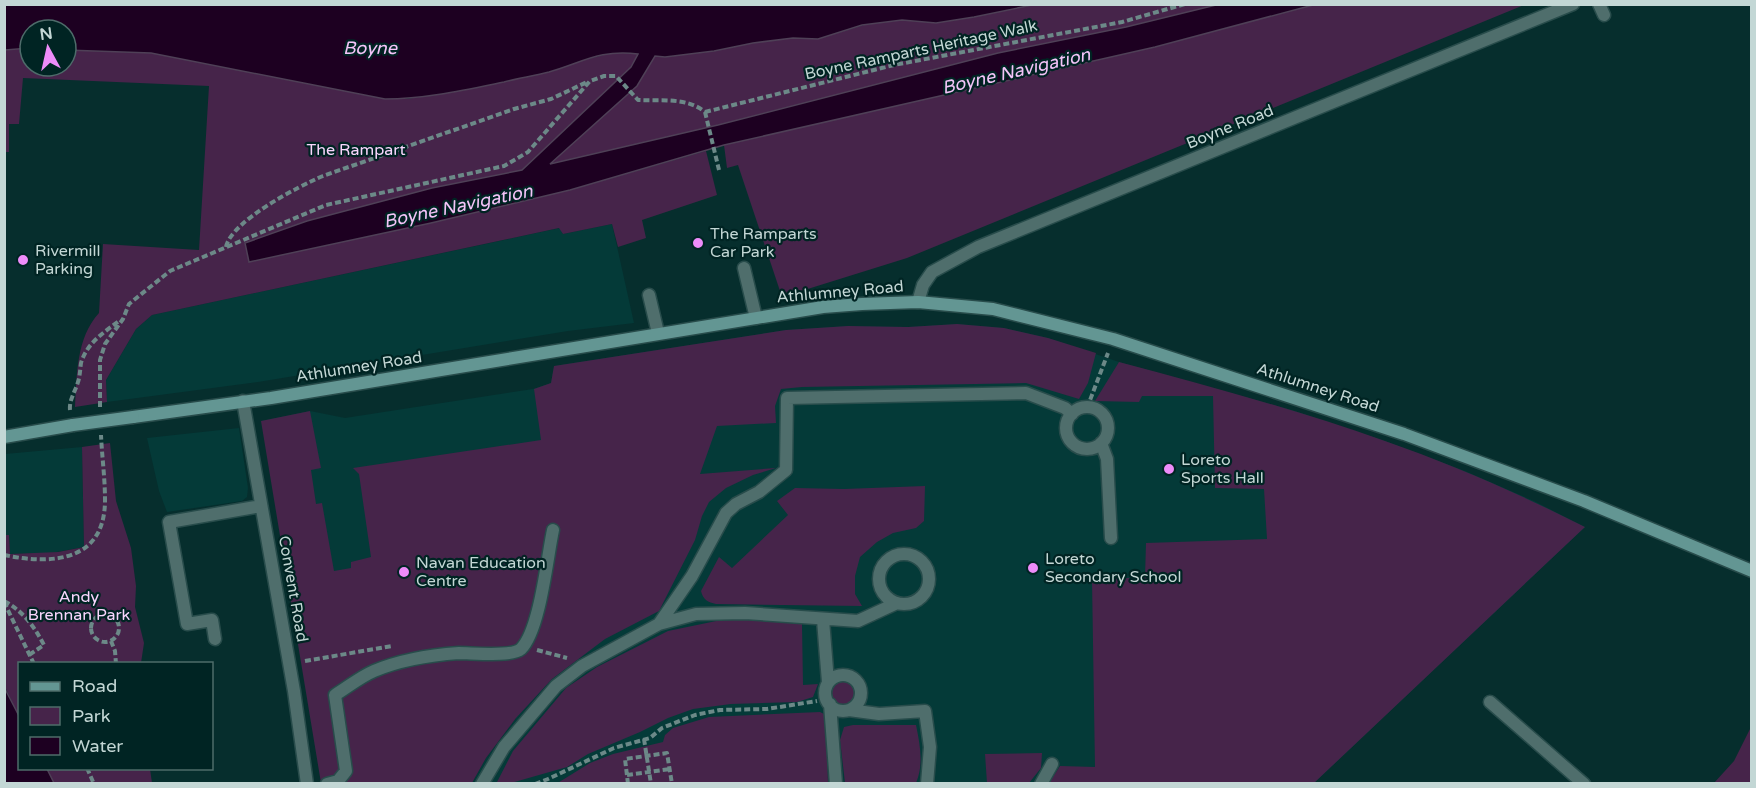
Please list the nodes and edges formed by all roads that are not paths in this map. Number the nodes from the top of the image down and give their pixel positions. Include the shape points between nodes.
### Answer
1 (1573, 4) edge
2 (744, 268) dead end
3 (649, 295) dead end
4 (918, 302) junction
5 (756, 318) junction
6 (658, 333) junction
7 (243, 401) junction
8 (1072, 414) junction
9 (4, 436) edge
10 (1101, 443) junction
11 (261, 506) junction
12 (553, 530) dead end
13 (1112, 538) dead end
14 (1752, 571) edge
15 (897, 603) junction
16 (823, 620) junction
17 (659, 624) junction
18 (215, 639) dead end
19 (828, 682) junction
20 (828, 702) junction
21 (1490, 702) dead end
22 (849, 710) junction
23 (1052, 764) dead end
24 (307, 783) edge
25 (327, 783) edge
26 (482, 783) edge
27 (836, 783) edge
28 (927, 783) edge
29 (1041, 783) edge
30 (1584, 783) edge

1 - 4 street, Boyne Road via 978,247 932,272
2 - 5 street
3 - 6 street
4 - 5 main road, Athlumney Road via 842,305
4 - 14 main road, Athlumney Road via 993,309 1113,339 1404,434 1584,501
5 - 6 main road, Athlumney Road
6 - 7 main road, Athlumney Road
7 - 9 main road, Athlumney Road, bridge
7 - 11 street, Convent Road
8 - 10 street via 1066,431 1074,445 1090,449
8 - 10 street via 1087,408 1100,412 1108,426
8 - 17 street via 1026,393 787,398 786,470 726,513 692,576
10 - 13 street via 1107,459
11 - 18 street via 169,522 187,624 212,620
11 - 24 street, Convent Road
12 - 25 street via 534,627 524,646 511,654 476,652 420,658 374,671 335,695 346,771 338,781
15 - 15 street via 880,587 880,572 895,555 910,555 924,565 926,589 914,601
15 - 16 street via 858,621
16 - 17 street via 745,613 696,614
16 - 19 street
17 - 26 street via 582,666 556,686 504,747
19 - 20 street
19 - 22 street via 850,675 860,684 859,702
20 - 22 street via 837,710
20 - 27 street
21 - 30 street
22 - 28 street via 879,714 924,711 930,747
23 - 29 street

